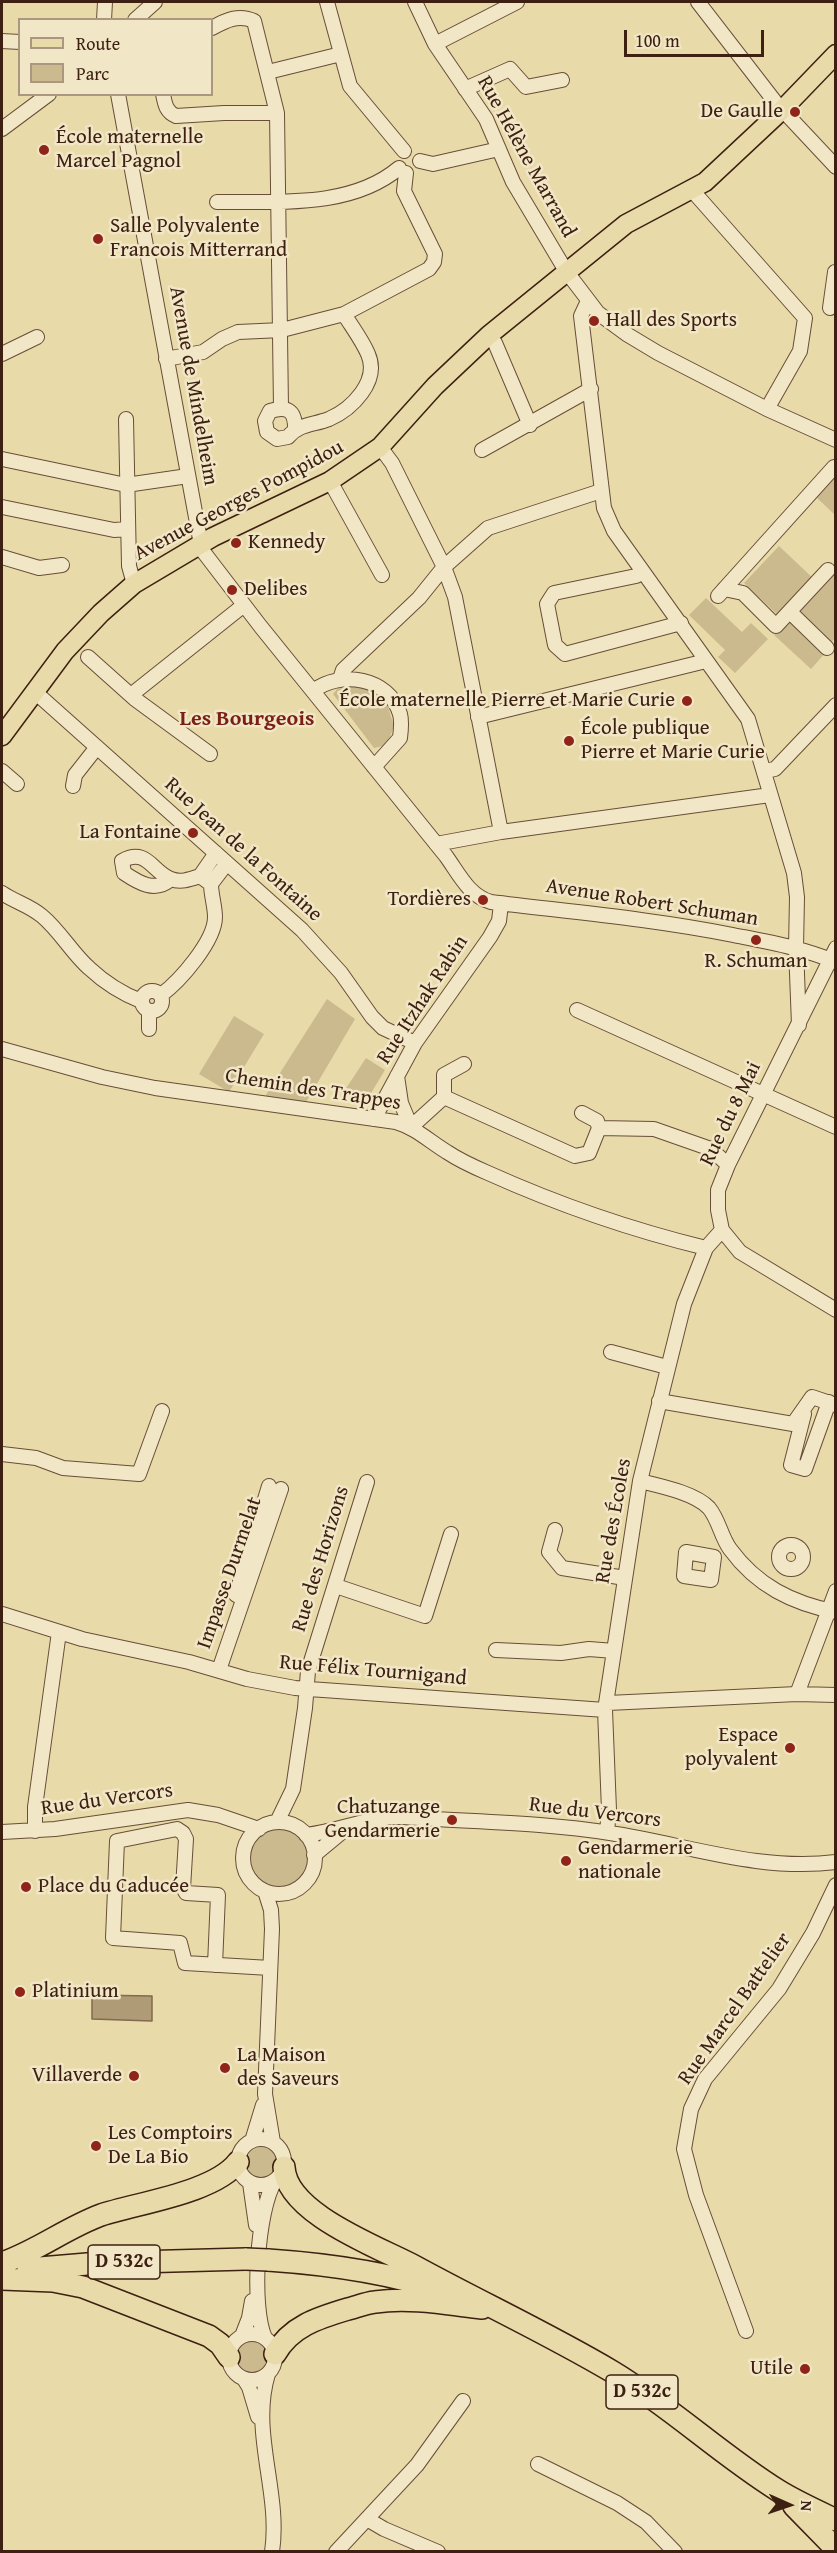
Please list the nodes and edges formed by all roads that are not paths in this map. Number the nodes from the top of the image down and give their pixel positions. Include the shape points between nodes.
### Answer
1 (105, 2) edge
2 (154, 2) edge
3 (327, 2) edge
4 (415, 2) edge
5 (517, 2) edge
6 (698, 2) edge
7 (104, 18) edge
8 (137, 18) edge
9 (213, 28) edge
10 (2, 40) edge
11 (18, 41) edge
12 (435, 44) junction
13 (341, 54) junction
14 (833, 62) edge
15 (268, 72) junction
16 (562, 80) dead end
17 (465, 89) junction
18 (46, 96) edge
19 (118, 96) edge
20 (163, 96) edge
21 (782, 110) junction
22 (277, 113) junction
23 (2, 129) edge
24 (499, 149) junction
25 (404, 151) junction
26 (420, 160) junction
27 (836, 167) edge
28 (403, 171) junction
29 (691, 189) junction
30 (278, 201) junction
31 (217, 202) dead end
32 (566, 271) junction
33 (835, 272) edge
34 (588, 302) junction
35 (833, 309) edge
36 (344, 314) junction
37 (805, 318) junction
38 (282, 330) junction
39 (489, 335) junction
40 (37, 337) dead end
41 (2, 354) edge
42 (166, 360) junction
43 (591, 389) junction
44 (281, 408) junction
45 (767, 409) junction
46 (126, 419) dead end
47 (530, 425) junction
48 (295, 428) junction
49 (836, 440) edge
50 (380, 447) junction
51 (482, 450) dead end
52 (2, 459) edge
53 (834, 467) edge
54 (188, 476) junction
55 (330, 481) junction
56 (126, 485) junction
57 (601, 491) junction
58 (2, 507) edge
59 (128, 529) junction
60 (200, 544) junction
61 (2, 557) edge
62 (62, 565) dead end
63 (444, 567) junction
64 (828, 570) dead end
65 (643, 572) junction
66 (382, 575) dead end
67 (134, 584) junction
68 (244, 605) junction
69 (790, 612) junction
70 (681, 624) junction
71 (828, 648) dead end
72 (88, 657) dead end
73 (706, 662) junction
74 (339, 679) junction
75 (313, 691) junction
76 (35, 692) junction
77 (131, 695) junction
78 (836, 705) edge
79 (478, 717) junction
80 (2, 736) edge
81 (97, 747) junction
82 (210, 754) dead end
83 (374, 767) junction
84 (2, 771) edge
85 (764, 771) junction
86 (17, 784) dead end
87 (73, 786) dead end
88 (771, 795) junction
89 (501, 832) junction
90 (436, 844) junction
91 (216, 853) junction
92 (227, 863) junction
93 (171, 879) dead end
94 (205, 880) junction
95 (2, 893) edge
96 (501, 904) junction
97 (795, 948) junction
98 (833, 956) edge
99 (145, 1006) junction
100 (577, 1010) dead end
101 (799, 1025) junction
102 (149, 1029) dead end
103 (415, 1043) junction
104 (2, 1049) edge
105 (464, 1064) dead end
106 (397, 1076) junction
107 (764, 1095) junction
108 (444, 1096) junction
109 (582, 1113) dead end
110 (374, 1119) junction
111 (411, 1127) junction
112 (836, 1127) edge
113 (599, 1128) junction
114 (728, 1165) junction
115 (722, 1230) junction
116 (706, 1248) junction
117 (836, 1310) edge
118 (612, 1352) dead end
119 (667, 1366) junction
120 (659, 1401) junction
121 (832, 1404) edge
122 (806, 1406) junction
123 (162, 1411) dead end
124 (2, 1454) edge
125 (640, 1481) junction
126 (367, 1482) dead end
127 (275, 1487) dead end
128 (555, 1530) dead end
129 (451, 1534) dead end
130 (729, 1548) junction
131 (714, 1557) dead end
132 (786, 1569) dead end
133 (625, 1578) junction
134 (336, 1586) junction
135 (836, 1591) edge
136 (778, 1592) junction
137 (832, 1611) edge
138 (2, 1614) edge
139 (59, 1632) junction
140 (496, 1650) dead end
141 (614, 1651) junction
142 (216, 1670) junction
143 (306, 1690) junction
144 (797, 1694) junction
145 (836, 1695) edge
146 (606, 1707) junction
147 (293, 1789) junction
148 (144, 1814) junction
149 (218, 1815) junction
150 (277, 1822) junction
151 (349, 1827) junction
152 (259, 1828) junction
153 (35, 1831) junction
154 (301, 1831) junction
155 (2, 1832) edge
156 (607, 1832) junction
157 (148, 1834) junction
158 (245, 1847) junction
159 (314, 1855) junction
160 (836, 1862) edge
161 (836, 1885) edge
162 (265, 1891) junction
163 (288, 1893) junction
164 (272, 1929) junction
165 (215, 1965) junction
166 (270, 1968) junction
167 (265, 2094) junction
168 (252, 2141) junction
169 (273, 2142) junction
170 (238, 2162) junction
171 (280, 2174) junction
172 (250, 2183) junction
173 (2, 2263) edge
174 (2, 2272) edge
175 (2, 2279) edge
176 (494, 2310) junction
177 (746, 2331) dead end
178 (242, 2336) junction
179 (269, 2356) junction
180 (229, 2357) junction
181 (244, 2379) junction
182 (463, 2401) dead end
183 (262, 2430) junction
184 (538, 2464) dead end
185 (779, 2491) junction
186 (367, 2519) junction
187 (836, 2520) edge
188 (836, 2548) edge
189 (272, 2552) edge
190 (336, 2552) edge
191 (438, 2552) edge
192 (675, 2552) edge

1 - 7 street
2 - 8 street
3 - 13 street
4 - 12 street, Rue Hélène Marrand
5 - 12 street
6 - 21 street
9 - 15 street via 236,17 254,21
10 - 11 street
12 - 17 street, Rue Hélène Marrand
13 - 15 street
13 - 25 street via 350,86
14 - 21 main road, Avenue Georges Pompidou
15 - 22 street
16 - 17 street via 526,87 510,69
17 - 24 street, Rue Hélène Marrand via 486,119
18 - 23 street
19 - 42 street, Avenue de Mindelheim
20 - 22 street via 170,114 176,116
21 - 27 street
21 - 29 main road, Avenue Georges Pompidou via 705,182
22 - 30 street
24 - 26 street via 434,164
24 - 32 street, Rue Hélène Marrand via 513,182
25 - 26 street via 415,152
25 - 28 street via 398,159
26 - 28 street via 416,171
28 - 30 street via 320,200
28 - 36 street via 404,191 435,262 429,269
29 - 32 main road, Avenue Georges Pompidou via 626,224
29 - 37 street
30 - 31 street
30 - 38 street
32 - 34 street, Rue Hélène Marrand
32 - 39 main road, Avenue Georges Pompidou
33 - 35 street
34 - 43 street via 582,316
34 - 45 street, Rue Hélène Marrand via 628,335 658,353
35 - 37 street
36 - 38 street
36 - 48 street via 369,356 371,373 355,402 331,418
37 - 45 street via 800,351
38 - 42 street via 238,333 203,352
38 - 44 street
39 - 47 street
39 - 50 main road, Avenue Georges Pompidou via 435,386
40 - 41 street
42 - 54 street, Avenue de Mindelheim
43 - 47 street
43 - 57 street
44 - 48 street via 290,411
44 - 48 street via 270,411 265,421 267,432 277,439 288,437
45 - 49 street, Rue Hélène Marrand
46 - 56 street
47 - 51 street
50 - 55 main road, Avenue Georges Pompidou
50 - 63 street via 392,463
52 - 56 street
53 - 69 street via 721,593 743,593 776,626
54 - 56 street
54 - 60 street, Avenue de Mindelheim
55 - 60 main road, Avenue Georges Pompidou
55 - 66 street
56 - 59 street
57 - 63 street via 488,528
57 - 65 street via 610,524
58 - 59 street via 114,530
59 - 67 street via 129,566
60 - 67 main road, Avenue Georges Pompidou
60 - 68 street
61 - 62 street via 39,568
63 - 74 street via 419,598 343,670
63 - 79 street via 455,597
64 - 69 street
65 - 70 street
65 - 70 street via 554,593 547,604 555,645 565,654
67 - 76 main road, Avenue Georges Pompidou via 65,651
68 - 75 street
68 - 77 street
69 - 71 street
70 - 73 street
72 - 77 street
73 - 79 street
73 - 85 street via 748,719
74 - 75 street
74 - 83 street via 370,682 387,693 400,714 400,738
75 - 83 street
76 - 80 main road, Avenue Georges Pompidou
76 - 81 street, Rue Jean de la Fontaine
77 - 82 street
78 - 85 street via 775,769
79 - 89 street
81 - 87 street via 75,775
81 - 91 street, Rue Jean de la Fontaine
83 - 90 street
84 - 86 street
85 - 88 street
88 - 89 street
88 - 97 street via 794,873
89 - 90 street
90 - 96 street, Avenue Robert Schuman via 470,891 483,900
91 - 92 street, Rue Jean de la Fontaine
91 - 94 street
92 - 94 street
92 - 103 street, Rue Jean de la Fontaine via 302,930 383,1028
93 - 94 street
94 - 99 street via 215,916 212,934 174,986 161,996 155,991 146,992
95 - 99 street via 43,916 89,968
96 - 97 street, Avenue Robert Schuman via 605,914
96 - 103 street, Rue Itzhak Rabin via 490,937
97 - 98 street, Avenue Robert Schuman
97 - 101 street
98 - 101 street, Rue du 8 Mai
99 - 102 street
100 - 107 street
101 - 107 street, Rue du 8 Mai
103 - 106 street, Rue Itzhak Rabin
104 - 110 street, Chemin des Trappes via 155,1088
105 - 108 street via 444,1076
106 - 110 street, Rue Itzhak Rabin
106 - 111 street via 401,1103
107 - 112 street
107 - 114 street, Rue du 8 Mai
108 - 111 street
108 - 113 street via 575,1156 589,1153
109 - 113 street via 597,1121
110 - 111 street, Chemin des Trappes
111 - 116 street, Chemin des Trappes via 486,1173 540,1195
113 - 114 street via 654,1129 711,1149
114 - 115 street, Rue du 8 Mai via 718,1190
115 - 116 street, Rue des Écoles
115 - 117 street via 740,1252
116 - 119 street, Rue des Écoles via 684,1304
118 - 119 street
119 - 120 street, Rue des Écoles
120 - 122 street via 794,1424
120 - 125 street, Rue des Écoles
121 - 122 street via 812,1397
121 - 122 street via 805,1469 791,1465
123 - 124 street via 139,1474 63,1468 36,1458
125 - 130 street via 685,1494 708,1506
125 - 133 street, Rue des Écoles
126 - 134 street, Rue des Horizons
127 - 142 street, Impasse Durmelat
128 - 133 street via 549,1552 562,1568
129 - 134 street via 424,1616
130 - 131 street
130 - 136 street via 762,1584
132 - 136 street
133 - 141 street, Rue des Écoles
134 - 143 street, Rue des Horizons via 308,1671
135 - 137 street
136 - 137 street
137 - 144 street
138 - 139 street, Rue Félix Tournigand
139 - 142 street, Rue Félix Tournigand
139 - 153 street
140 - 141 street
141 - 146 street, Rue des Écoles
142 - 143 street, Rue Félix Tournigand
143 - 146 street, Rue Félix Tournigand
143 - 147 street, Rue des Horizons
144 - 145 street, Rue Félix Tournigand
144 - 146 street, Rue Félix Tournigand
146 - 156 street, Rue des Écoles
147 - 150 street, Rue des Horizons
147 - 154 street, Rue des Horizons
148 - 149 street, Rue du Vercors via 188,1810
148 - 153 street, Rue du Vercors
148 - 157 street
149 - 152 street, Rue du Vercors
149 - 158 street via 237,1832
150 - 152 street
150 - 154 street
151 - 154 street, Rue du Vercors
151 - 156 street, Rue du Vercors via 392,1816
151 - 159 street, Rue du Vercors
152 - 158 street
153 - 155 street, Rue du Vercors
154 - 159 street
156 - 160 street, Rue du Vercors via 752,1861
157 - 165 street via 177,1829 183,1833 183,1888 186,1893 218,1895
157 - 165 street via 117,1841 113,1938 180,1943 185,1964
158 - 162 street via 246,1873
159 - 163 street via 308,1879
161 - 177 street, Rue Marcel Battelier via 779,1989 705,2079 691,2109 684,2149 696,2195
162 - 163 street
162 - 164 street
163 - 164 street
164 - 166 street
165 - 166 street
166 - 167 street
167 - 168 street
167 - 169 street
168 - 169 street
168 - 170 street via 243,2147
169 - 171 street via 284,2156
170 - 172 street via 240,2172
170 - 173 highway via 187,2191 101,2216
171 - 172 street via 265,2185
171 - 176 highway via 308,2206 330,2222
171 - 179 street via 266,2200 259,2263 259,2323
172 - 178 street via 255,2253 251,2308
174 - 176 highway, D 532c, bridge via 99,2263 268,2260 383,2276 437,2289
175 - 180 highway via 53,2281 83,2287 209,2336
176 - 179 highway via 430,2302 375,2302 301,2326
176 - 185 highway, D 532c via 614,2373
178 - 179 street via 253,2334
178 - 180 street via 234,2342
179 - 181 street via 256,2380
179 - 183 street via 262,2391
180 - 181 street via 233,2371
181 - 183 street
182 - 186 street via 417,2465
183 - 189 street via 274,2524
184 - 192 street via 617,2503 646,2522
185 - 187 highway, D 532c
185 - 188 highway, D 532c
186 - 190 street
186 - 191 street

